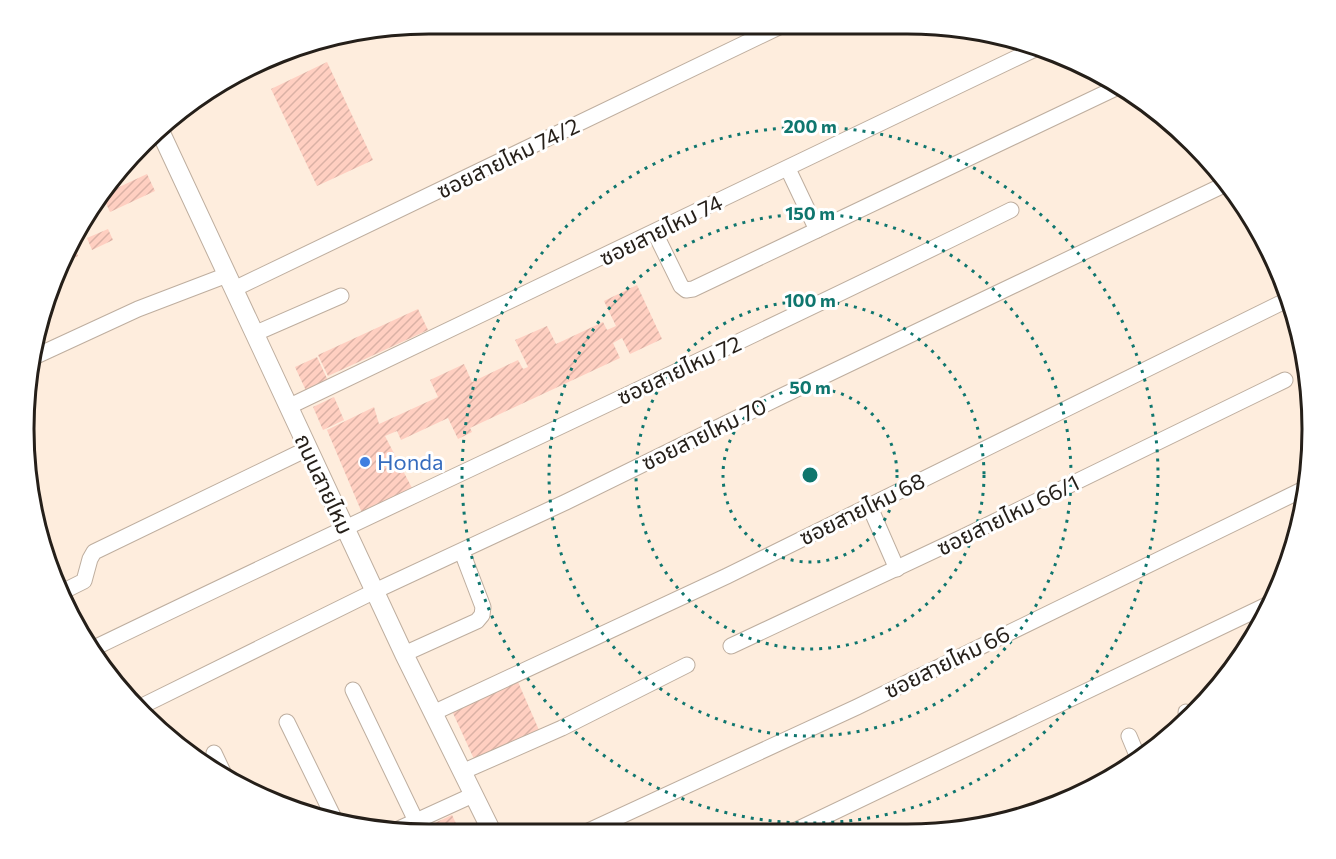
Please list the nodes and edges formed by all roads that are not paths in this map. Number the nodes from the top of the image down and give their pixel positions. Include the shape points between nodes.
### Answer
1 (764, 34) edge
2 (1027, 53) edge
3 (1110, 91) edge
4 (163, 138) edge
5 (788, 169) junction
6 (1219, 187) edge
7 (1011, 210) dead end
8 (817, 230) junction
9 (655, 233) junction
10 (230, 282) junction
11 (340, 296) dead end
12 (1281, 303) edge
13 (254, 334) junction
14 (42, 353) edge
15 (1285, 380) dead end
16 (288, 407) junction
17 (307, 449) junction
18 (1296, 493) edge
19 (869, 505) junction
20 (345, 527) junction
21 (462, 552) junction
22 (897, 569) junction
23 (68, 589) edge
24 (375, 591) junction
25 (1258, 609) edge
26 (99, 646) edge
27 (731, 646) dead end
28 (404, 654) junction
29 (687, 665) dead end
30 (352, 690) dead end
31 (146, 704) edge
32 (432, 713) junction
33 (287, 722) dead end
34 (1129, 736) dead end
35 (1135, 751) edge
36 (214, 753) dead end
37 (219, 764) edge
38 (462, 772) junction
39 (473, 795) junction
40 (331, 812) edge
41 (416, 820) junction
42 (408, 824) edge
43 (488, 824) edge
44 (601, 824) edge
45 (811, 824) edge

1 - 10 street, ซอยสายไหม 74/2
2 - 5 street, ซอยสายไหม 74
3 - 8 street
4 - 10 main road, ถนนสายไหม
5 - 8 street
5 - 9 street, ซอยสายไหม 74
6 - 21 street, ซอยสายไหม 70
7 - 20 street, ซอยสายไหม 72
8 - 9 street via 686,290
9 - 16 street, ซอยสายไหม 74
10 - 13 main road, ถนนสายไหม
10 - 14 street, ซอยสายไหม 74/2 via 138,309
11 - 13 street
12 - 19 street, ซอยสายไหม 68
13 - 16 main road, ถนนสายไหม
15 - 22 street, ซอยสายไหม 66/1
16 - 17 main road, ถนนสายไหม
17 - 20 main road, ถนนสายไหม
17 - 23 street via 94,552 84,581
18 - 44 street, ซอยสายไหม 66 via 846,711
19 - 22 street
19 - 32 street, ซอยสายไหม 68 via 727,576
20 - 24 main road, ถนนสายไหม
20 - 26 street, ซอยสายไหม 72
21 - 24 street, ซอยสายไหม 70
21 - 28 street via 483,607 482,615 477,621
22 - 27 street, ซอยสายไหม 66/1
24 - 28 main road, ถนนสายไหม
24 - 31 street, ซอยสายไหม 70
25 - 45 street
28 - 32 main road, ถนนสายไหม
29 - 38 street via 562,728
30 - 41 street
32 - 38 main road, ถนนสายไหม
33 - 40 street
34 - 35 street
36 - 37 street
38 - 39 main road, ถนนสายไหม
39 - 41 street
39 - 43 main road, ถนนสายไหม
41 - 42 street

